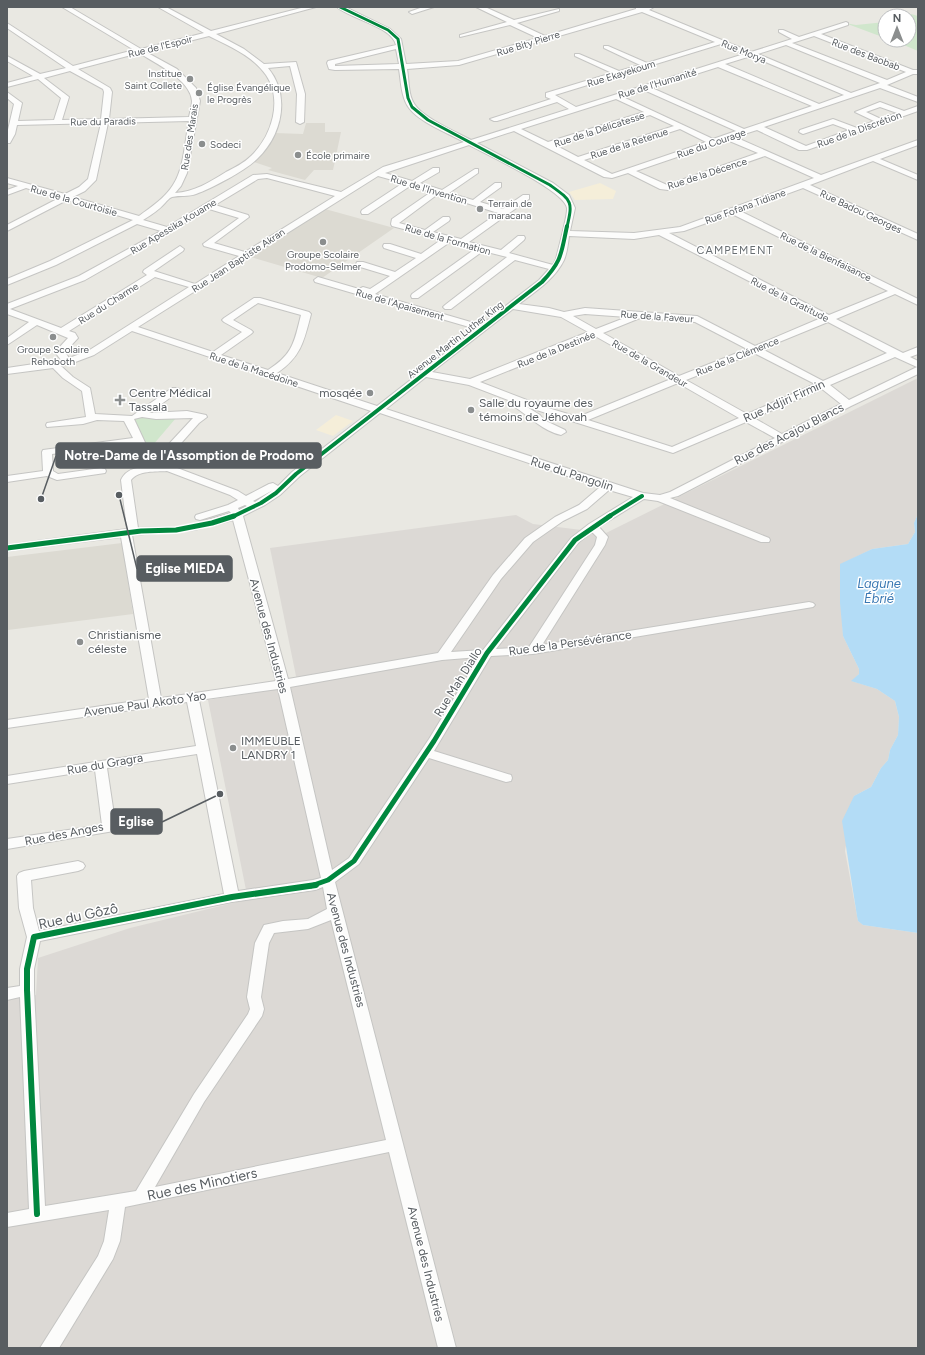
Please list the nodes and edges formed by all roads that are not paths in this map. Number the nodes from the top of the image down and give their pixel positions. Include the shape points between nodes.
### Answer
1 (65, 7) edge
2 (161, 7) edge
3 (313, 7) edge
4 (340, 7) edge
5 (431, 7) edge
6 (479, 7) edge
7 (651, 7) edge
8 (639, 8) edge
9 (557, 10) dead end
10 (412, 12) dead end
11 (512, 23) junction
12 (846, 24) dead end
13 (7, 25) edge
14 (781, 31) dead end
15 (210, 33) junction
16 (814, 34) junction
17 (462, 36) dead end
18 (545, 38) junction
19 (799, 39) junction
20 (721, 42) junction
21 (786, 43) junction
22 (400, 46) junction
23 (606, 47) dead end
24 (142, 51) junction
25 (751, 54) junction
26 (863, 54) junction
27 (577, 55) dead end
28 (7, 58) edge
29 (836, 62) junction
30 (646, 64) junction
31 (718, 64) junction
32 (262, 66) junction
33 (403, 66) junction
34 (72, 69) junction
35 (915, 72) edge
36 (618, 73) junction
37 (39, 78) junction
38 (884, 84) junction
39 (7, 85) edge
40 (644, 87) junction
41 (851, 95) junction
42 (615, 96) junction
43 (9, 97) edge
44 (556, 100) junction
45 (918, 100) edge
46 (818, 106) junction
47 (918, 108) edge
48 (575, 109) junction
49 (650, 113) junction
50 (903, 113) junction
51 (192, 119) junction
52 (494, 119) dead end
53 (105, 121) junction
54 (57, 122) junction
55 (300, 122) dead end
56 (880, 122) junction
57 (13, 123) junction
58 (680, 127) junction
59 (757, 127) junction
60 (514, 128) junction
61 (856, 130) junction
62 (744, 132) junction
63 (803, 132) dead end
64 (8, 136) edge
65 (728, 138) junction
66 (469, 142) junction
67 (713, 142) junction
68 (918, 142) edge
69 (548, 145) junction
70 (764, 154) junction
71 (874, 159) junction
72 (578, 160) junction
73 (436, 170) dead end
74 (476, 171) dead end
75 (630, 171) junction
76 (377, 173) junction
77 (820, 178) junction
78 (918, 178) edge
79 (7, 180) edge
80 (411, 184) junction
81 (498, 185) dead end
82 (804, 185) junction
83 (26, 186) junction
84 (441, 192) junction
85 (7, 193) edge
86 (170, 195) junction
87 (342, 195) junction
88 (526, 197) dead end
89 (65, 198) junction
90 (474, 202) junction
91 (208, 206) junction
92 (733, 211) junction
93 (365, 212) dead end
94 (504, 212) junction
95 (446, 219) dead end
96 (138, 220) junction
97 (7, 228) edge
98 (168, 230) junction
99 (425, 233) junction
100 (566, 233) junction
101 (662, 233) junction
102 (918, 237) edge
103 (521, 238) dead end
104 (448, 239) junction
105 (461, 243) junction
106 (387, 246) dead end
107 (481, 248) junction
108 (180, 249) dead end
109 (502, 254) junction
110 (245, 255) junction
111 (423, 256) junction
112 (514, 257) junction
113 (360, 264) dead end
114 (555, 268) junction
115 (153, 275) junction
116 (397, 275) junction
117 (318, 280) dead end
118 (331, 280) dead end
119 (7, 282) edge
120 (197, 287) junction
121 (895, 290) junction
122 (415, 296) dead end
123 (918, 302) edge
124 (512, 306) junction
125 (7, 307) edge
126 (448, 307) dead end
127 (7, 311) edge
128 (564, 315) junction
129 (641, 315) junction
130 (827, 318) junction
131 (35, 322) junction
132 (131, 328) junction
133 (482, 328) junction
134 (62, 331) junction
135 (597, 332) junction
136 (7, 342) edge
137 (755, 350) junction
138 (918, 350) edge
139 (899, 355) junction
140 (213, 356) junction
141 (67, 362) junction
142 (56, 365) junction
143 (918, 365) edge
144 (918, 370) edge
145 (7, 371) edge
146 (269, 374) junction
147 (425, 374) junction
148 (679, 380) junction
149 (471, 382) junction
150 (822, 384) junction
151 (175, 390) dead end
152 (508, 396) junction
153 (848, 404) junction
154 (377, 410) junction
155 (141, 414) junction
156 (747, 417) junction
157 (94, 418) junction
158 (130, 420) junction
159 (579, 420) junction
160 (51, 425) dead end
161 (561, 432) dead end
162 (782, 438) junction
163 (139, 440) junction
164 (158, 464) junction
165 (101, 471) dead end
166 (48, 473) junction
167 (7, 479) edge
168 (607, 486) junction
169 (642, 496) junction
170 (660, 498) junction
171 (251, 503) junction
172 (234, 511) junction
173 (593, 526) junction
174 (133, 532) junction
175 (765, 540) dead end
176 (7, 548) edge
177 (809, 605) dead end
178 (534, 650) junction
179 (487, 653) junction
180 (442, 656) junction
181 (282, 684) junction
182 (192, 696) junction
183 (156, 702) junction
184 (7, 724) edge
185 (202, 749) junction
186 (425, 753) junction
187 (100, 764) junction
188 (506, 778) dead end
189 (7, 780) edge
190 (7, 844) edge
191 (78, 866) dead end
192 (328, 880) junction
193 (232, 898) junction
194 (336, 910) junction
195 (34, 937) junction
196 (27, 990) junction
197 (7, 994) edge
198 (396, 1144) junction
199 (142, 1196) junction
200 (118, 1202) junction
201 (37, 1214) junction
202 (7, 1220) edge
203 (49, 1348) edge
204 (447, 1348) edge

1 - 24 street, Rue des Marais
2 - 15 street
3 - 15 street, Rue de l'Espoir
4 - 22 street, Avenue Martin Luther King via 388,30 398,39
5 - 10 street
6 - 11 street
7 - 8 street, Rue Bity Pierre
8 - 18 street, Rue Bity Pierre
8 - 20 street, Rue Morya
9 - 11 street
11 - 17 street
11 - 18 street
12 - 16 street, Rue de l'Humanité
13 - 34 street
14 - 19 street
15 - 24 street, Rue de l'Espoir
15 - 32 street via 244,52
16 - 19 street, Rue de l'Humanité
16 - 26 street, Rue des Baobab
18 - 33 street, Rue Bity Pierre via 459,63
19 - 21 street, Rue de l'Humanité
20 - 25 street, Rue Morya
20 - 30 street, Rue Ekayekoum
21 - 25 street, Rue de l'Humanité
21 - 29 street, Rue de la Discrétion
22 - 33 street, Avenue Martin Luther King
22 - 33 street, Rue Bity Pierre via 331,63 335,68
23 - 30 street
24 - 34 street, Rue de l'Espoir
24 - 51 street, Rue des Marais via 174,71 193,90 196,101
25 - 31 street, Rue de l'Humanité
25 - 41 street, Rue Morya
26 - 29 street
26 - 35 street, Rue des Baobab
27 - 36 street
28 - 37 street
29 - 38 street, Rue de la Discrétion
30 - 36 street, Rue Ekayekoum
31 - 40 street, Rue de l'Humanité
31 - 46 street
32 - 55 street via 293,64 300,94
32 - 86 street via 276,88 278,113 271,133 261,149 254,158 231,173 189,194
33 - 66 street, Avenue Martin Luther King via 412,107 428,120
34 - 37 street, Rue de l'Espoir
34 - 53 street via 108,90
35 - 38 street, Rue du Courage
36 - 44 street, Rue Ekayekoum via 549,95
37 - 39 street, Rue de l'Espoir
37 - 54 street via 65,97
38 - 41 street, Rue du Courage
38 - 45 street, Rue de la Discrétion
40 - 42 street, Rue de l'Humanité
40 - 62 street
41 - 46 street, Rue du Courage
42 - 48 street, Rue de l'Humanité
42 - 49 street
43 - 57 street via 18,103
44 - 48 street
44 - 52 street
46 - 59 street, Rue du Courage
47 - 50 street, Rue de la Discrétion
48 - 60 street, Rue de l'Humanité
49 - 58 street
49 - 69 street, Rue de la Délicatesse
50 - 56 street, Rue de la Discrétion
50 - 56 street via 880,104 859,112
51 - 53 street, Rue du Paradis
51 - 86 street, Rue des Marais via 183,174
53 - 54 street, Rue du Paradis
53 - 89 street via 92,180
54 - 57 street, Rue du Paradis
56 - 61 street, Rue de la Discrétion
57 - 64 street
58 - 67 street
58 - 72 street, Rue de la Retenue
59 - 61 street, Rue de la Discrétion via 805,148
59 - 62 street, Rue du Courage
60 - 66 street, Rue de l'Humanité
60 - 69 street, Rue du Courage
61 - 63 street via 833,122
62 - 65 street, Rue du Courage
65 - 67 street, Rue du Courage
65 - 70 street
66 - 76 street, Rue Jean Baptiste Akran
66 - 100 street, Avenue Martin Luther King via 562,193 571,208
67 - 75 street, Rue du Courage
68 - 71 street, Rue Fofana Tidiane
69 - 72 street, Rue du Courage
70 - 75 street, Rue de la Décence via 668,188
70 - 77 street
71 - 77 street, Rue Fofana Tidiane
71 - 78 street
72 - 75 street, Rue du Courage via 608,176
73 - 80 street
74 - 84 street
76 - 80 street, Rue de l'Invention
76 - 87 street, Rue Jean Baptiste Akran
77 - 82 street, Rue Fofana Tidiane
79 - 83 street, Rue de la Courtoisie
80 - 84 street, Rue de l'Invention
80 - 93 street
81 - 90 street
82 - 92 street, Rue Fofana Tidiane
82 - 102 street, Rue Badou Georges
83 - 85 street
83 - 89 street, Rue de la Courtoisie
84 - 90 street, Rue de l'Invention
84 - 99 street, Rue de la Formation via 395,221 395,224
86 - 96 street, Rue des Marais
87 - 91 street, Rue Apessika Kouame via 260,176
87 - 110 street, Rue Jean Baptiste Akran
88 - 94 street
89 - 96 street, Rue de la Courtoisie
89 - 97 street
90 - 94 street, Rue de l'Invention
91 - 98 street, Rue Apessika Kouame
91 - 110 street via 245,217 207,244
92 - 101 street, Rue Fofana Tidiane
92 - 121 street, Rue de la Bienfaisance
94 - 105 street
95 - 99 street
96 - 98 street, Rue de la Courtoisie
96 - 119 street, Rue des Marais via 53,263
98 - 125 street, Rue Apessika Kouame via 82,278
99 - 104 street, Rue de la Formation
100 - 101 street, Rue Fofana Tidiane via 634,236
100 - 114 street, Avenue Martin Luther King via 560,259
101 - 130 street, Rue de la Gratitude
103 - 109 street
104 - 105 street, Rue de la Formation
104 - 111 street
105 - 107 street, Rue de la Formation
106 - 111 street
107 - 109 street, Rue de la Formation
107 - 122 street
108 - 115 street via 147,272
109 - 112 street, Rue de la Formation
110 - 120 street, Rue Jean Baptiste Akran
111 - 116 street
112 - 114 street, Rue de la Formation
112 - 126 street
113 - 116 street
114 - 124 street, Avenue Martin Luther King
115 - 120 street
115 - 134 street, Rue du Charme
116 - 118 street via 372,292
117 - 133 street, Rue de l'Apaisement
120 - 132 street, Rue Jean Baptiste Akran
121 - 123 street, Rue de la Bienfaisance
121 - 130 street, Rue de la Clémence
124 - 128 street, Rue de la Grandeur
124 - 133 street, Avenue Martin Luther King
127 - 131 street
128 - 129 street, Rue de la Faveur via 585,311
128 - 135 street, Rue de la Grandeur
129 - 135 street, Rue de la Destinée
129 - 137 street, Rue de la Faveur via 697,319
130 - 137 street, Rue de la Clémence
130 - 139 street, Rue de la Gratitude
131 - 134 street
131 - 136 street
132 - 140 street, Rue de la Macédoine
132 - 141 street, Rue Jean Baptiste Akran via 91,353
133 - 147 street, Avenue Martin Luther King
134 - 141 street via 73,336 60,352
135 - 148 street, Rue de la Grandeur
135 - 149 street, Rue de la Destinée
137 - 148 street, Rue de la Clémence
137 - 150 street, Rue de la Faveur
138 - 139 street, Rue Adjiri Firmin
139 - 143 street, Rue de la Gratitude
139 - 150 street, Rue Adjiri Firmin
140 - 146 street, Rue de la Macédoine
140 - 146 street via 248,332 228,320 257,300 306,314 293,352 288,360
141 - 142 street, Rue Jean Baptiste Akran
142 - 145 street, Rue Jean Baptiste Akran
142 - 157 street via 66,378 87,390 90,415
144 - 153 street, Rue des Acajou Blancs
146 - 154 street, Rue de la Macédoine
147 - 149 street
147 - 154 street, Avenue Martin Luther King
148 - 156 street, Rue de la Grandeur
148 - 159 street, Rue de la Clémence
149 - 152 street
150 - 153 street, Rue de la Faveur
150 - 156 street, Rue Adjiri Firmin
151 - 155 street
152 - 159 street
152 - 161 street via 540,422
153 - 162 street, Rue des Acajou Blancs
154 - 168 street, Rue du Pangolin
154 - 171 street, Avenue Martin Luther King via 276,493
155 - 158 street
155 - 164 street via 155,417 190,414 202,417 195,421
156 - 159 street, Rue Adjiri Firmin via 673,450
156 - 162 street, Rue de la Grandeur
157 - 158 street via 124,417
157 - 160 street
158 - 163 street
162 - 170 street, Rue des Acajou Blancs via 674,494
163 - 164 street via 145,452
163 - 166 street via 47,452
164 - 171 street via 234,493
164 - 174 street via 139,470 126,480
165 - 166 street via 57,477
166 - 167 street
168 - 169 street, Rue du Pangolin
168 - 180 street via 583,507 559,519 529,540 497,577
169 - 170 street, Rue du Pangolin
169 - 173 street, Rue Mah Diallo
170 - 175 street, Rue du Pangolin
171 - 172 street, Avenue Martin Luther King
172 - 174 street, Avenue Martin Luther King via 185,528
172 - 181 street, Avenue des Industries
173 - 178 street via 603,537 600,545
173 - 179 street, Rue Mah Diallo via 575,540
174 - 176 street, Avenue Martin Luther King
174 - 183 street
177 - 178 street, Rue de la Persévérance
178 - 179 street, Rue de la Persévérance
179 - 180 street, Rue de la Persévérance
179 - 186 street, Rue Mah Diallo
180 - 181 street, Rue de la Persévérance
181 - 182 street, Avenue Paul Akoto Yao
181 - 192 street, Avenue des Industries
182 - 183 street, Avenue Paul Akoto Yao
182 - 185 street
183 - 184 street, Avenue Paul Akoto Yao
185 - 187 street, Rue du Gragra
185 - 193 street
186 - 188 street
186 - 192 street, Rue Mah Diallo via 354,861
187 - 189 street, Rue du Gragra
187 - 190 street, Rue des Anges via 109,828
191 - 195 street via 24,876 26,908
192 - 193 street, Rue du Gôzô via 315,885
192 - 194 street, Avenue des Industries
193 - 195 street, Rue du Gôzô
194 - 198 street, Avenue des Industries
194 - 199 street via 323,919 304,925 288,924 269,929 262,943 254,997 255,1016 199,1098
195 - 196 street, Rue du Gôzô via 27,969
196 - 197 street
196 - 201 street, Rue du Gôzô
198 - 199 street, Rue des Minotiers
198 - 204 street, Avenue des Industries
199 - 200 street, Rue des Minotiers
200 - 201 street, Rue des Minotiers
200 - 203 street via 112,1241 105,1259
201 - 202 street, Rue des Minotiers

